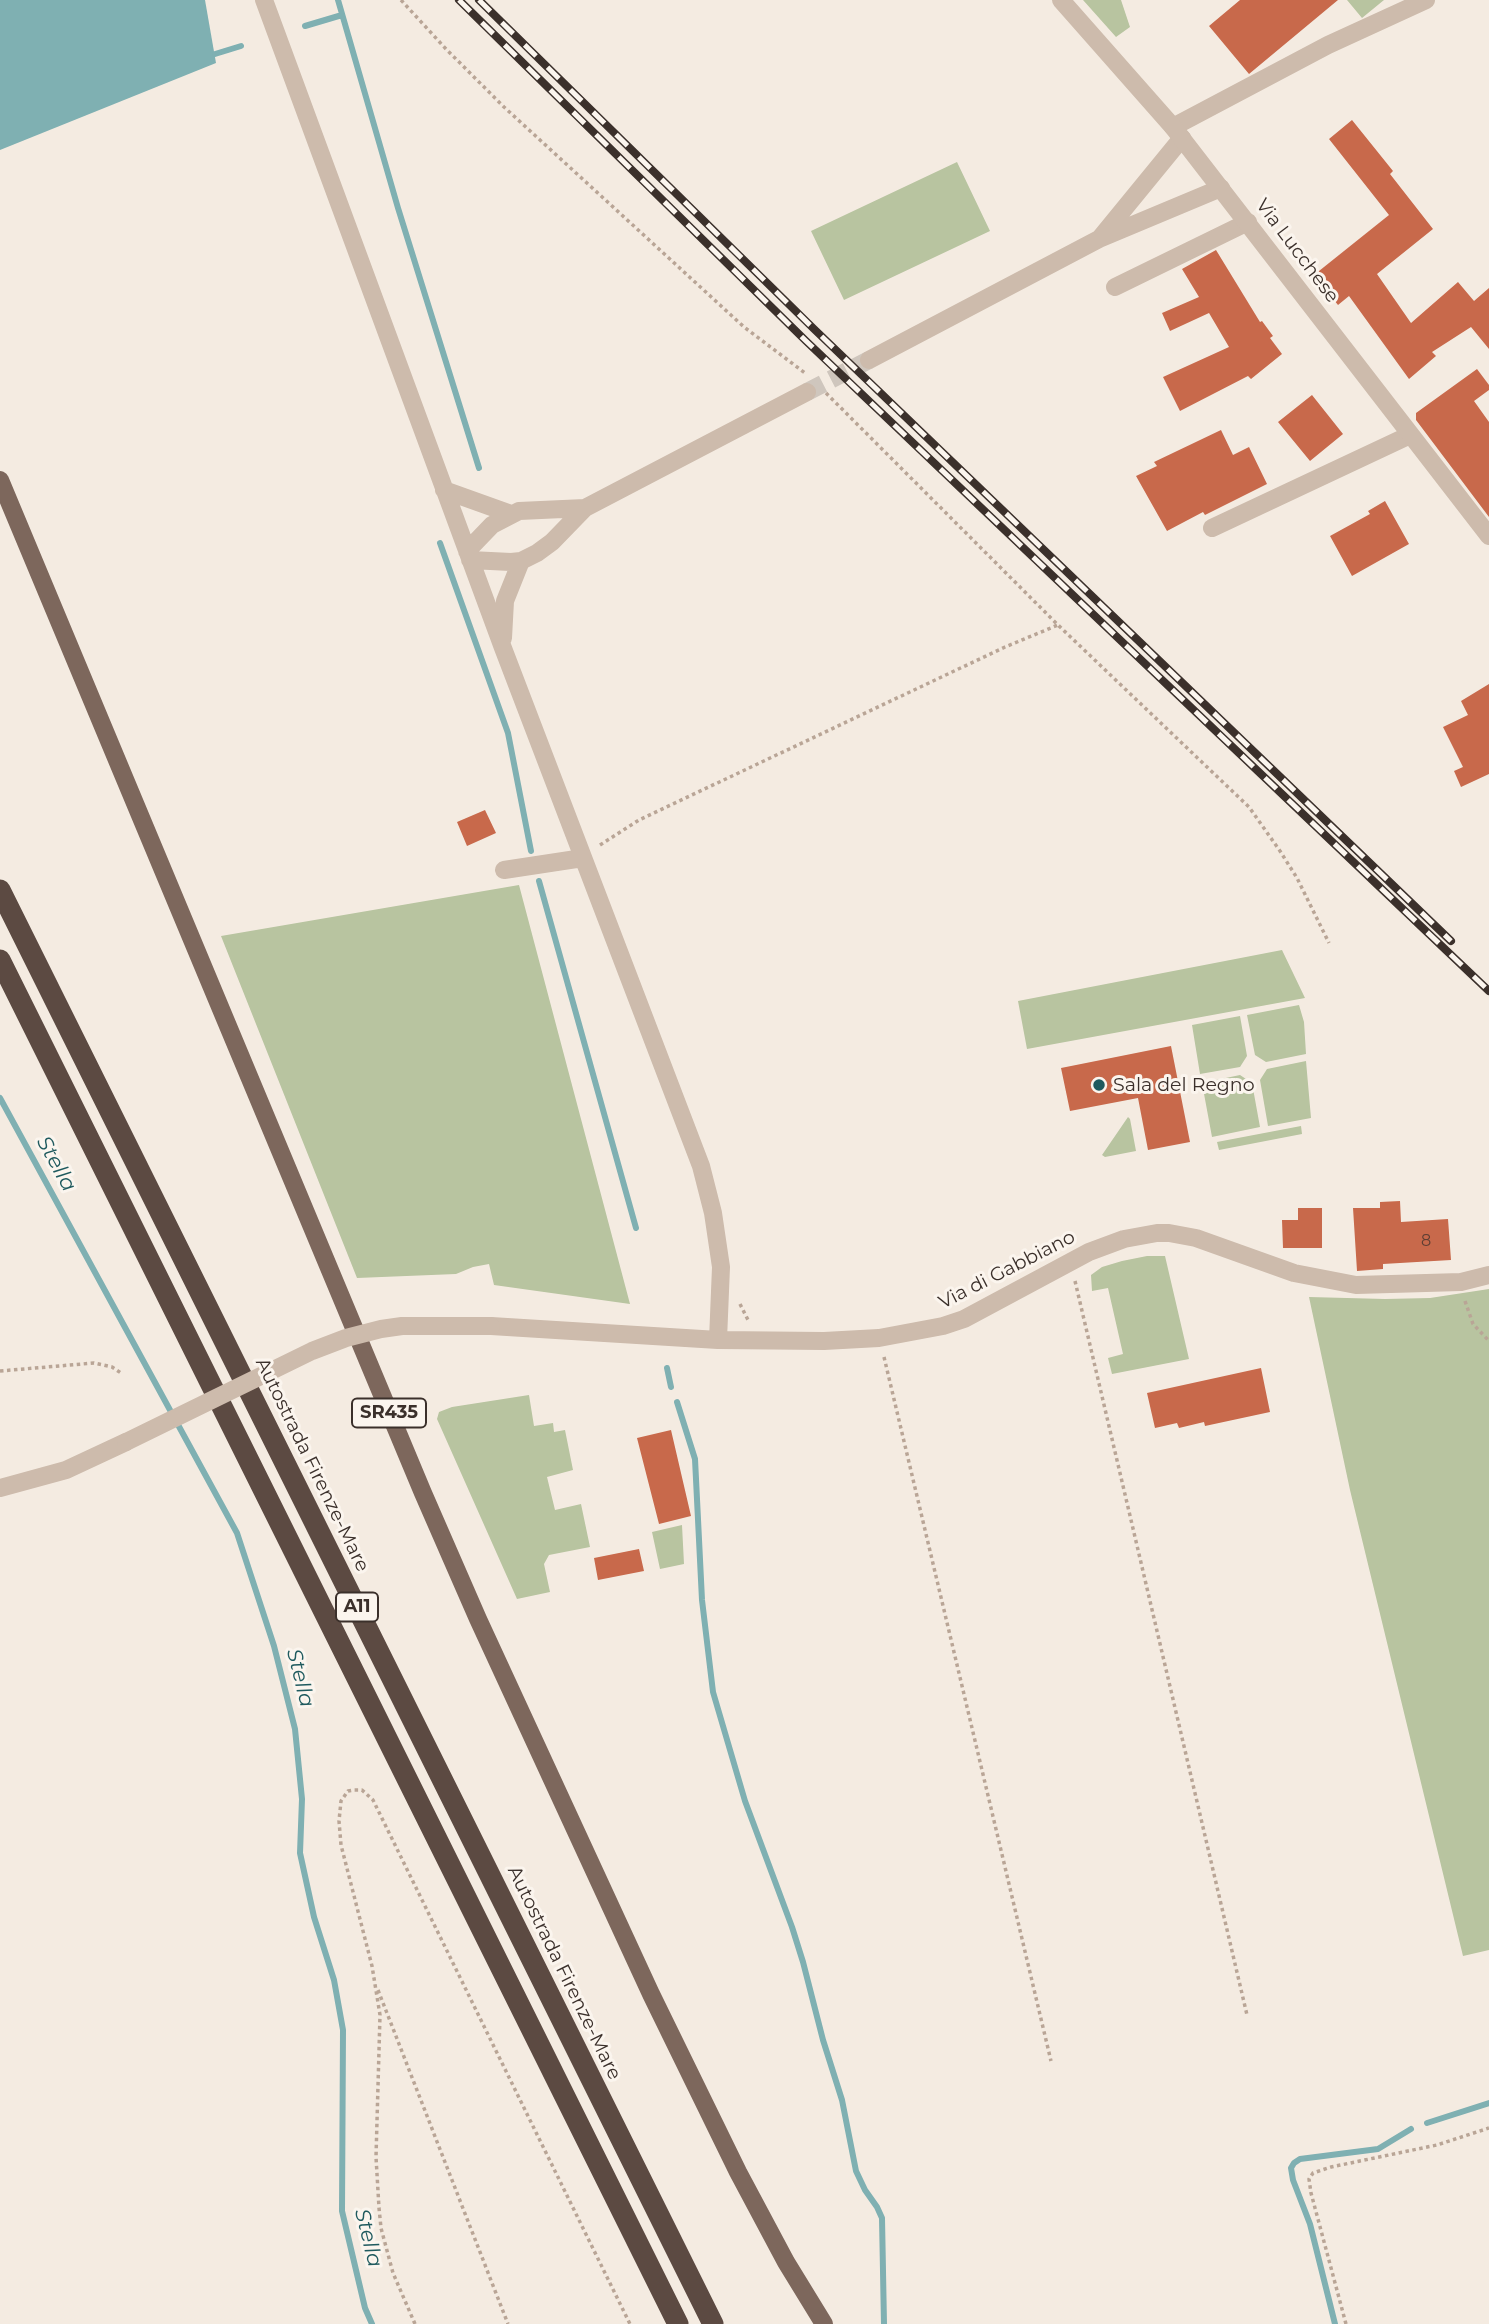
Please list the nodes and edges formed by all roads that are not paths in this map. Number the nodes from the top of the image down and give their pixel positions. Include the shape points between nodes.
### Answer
1 (264, 0) edge
2 (1061, 0) edge
3 (1426, 0) edge
4 (1178, 133) junction
5 (1221, 188) junction
6 (1248, 222) junction
7 (1099, 239) junction
8 (1115, 287) dead end
9 (869, 360) tunnel mouth
10 (813, 387) tunnel mouth
11 (1410, 435) junction
12 (0, 480) edge
13 (444, 491) junction
14 (585, 508) junction
15 (511, 514) junction
16 (1212, 527) dead end
17 (1489, 536) edge
18 (469, 556) junction
19 (521, 561) junction
20 (503, 648) junction
21 (583, 858) junction
22 (504, 870) dead end
23 (0, 890) edge
24 (0, 960) edge
25 (1489, 1275) edge
26 (718, 1340) junction
27 (0, 1488) edge
28 (678, 2324) edge
29 (713, 2324) edge
30 (824, 2324) edge

1 - 13 street
2 - 4 street, Via Lucchese
3 - 4 street via 1328,45
4 - 5 street, Via Lucchese
4 - 7 street
5 - 6 street, Via Lucchese
5 - 7 street
6 - 8 street
6 - 11 street, Via Lucchese
7 - 9 street
10 - 14 street
11 - 16 street
11 - 17 street, Via Lucchese
12 - 30 main road, SR435 via 483,1630 738,2172
13 - 15 street
13 - 18 street
14 - 15 street
14 - 19 street via 552,542
15 - 18 street via 492,525
18 - 19 street via 500,563
18 - 20 street
19 - 20 street via 505,601
20 - 21 street
21 - 22 street
21 - 26 street via 709,1194 721,1267
23 - 29 highway, Autostrada Firenze-Mare / A11
24 - 28 highway, A11
25 - 26 street, Via di Gabbiano via 1461,1282 1356,1285 1294,1273 1196,1238 1169,1233 1139,1235 1089,1252 943,1326 879,1338
26 - 27 street, Via di Gabbiano, bridge via 491,1326 381,1329 312,1351 66,1470

